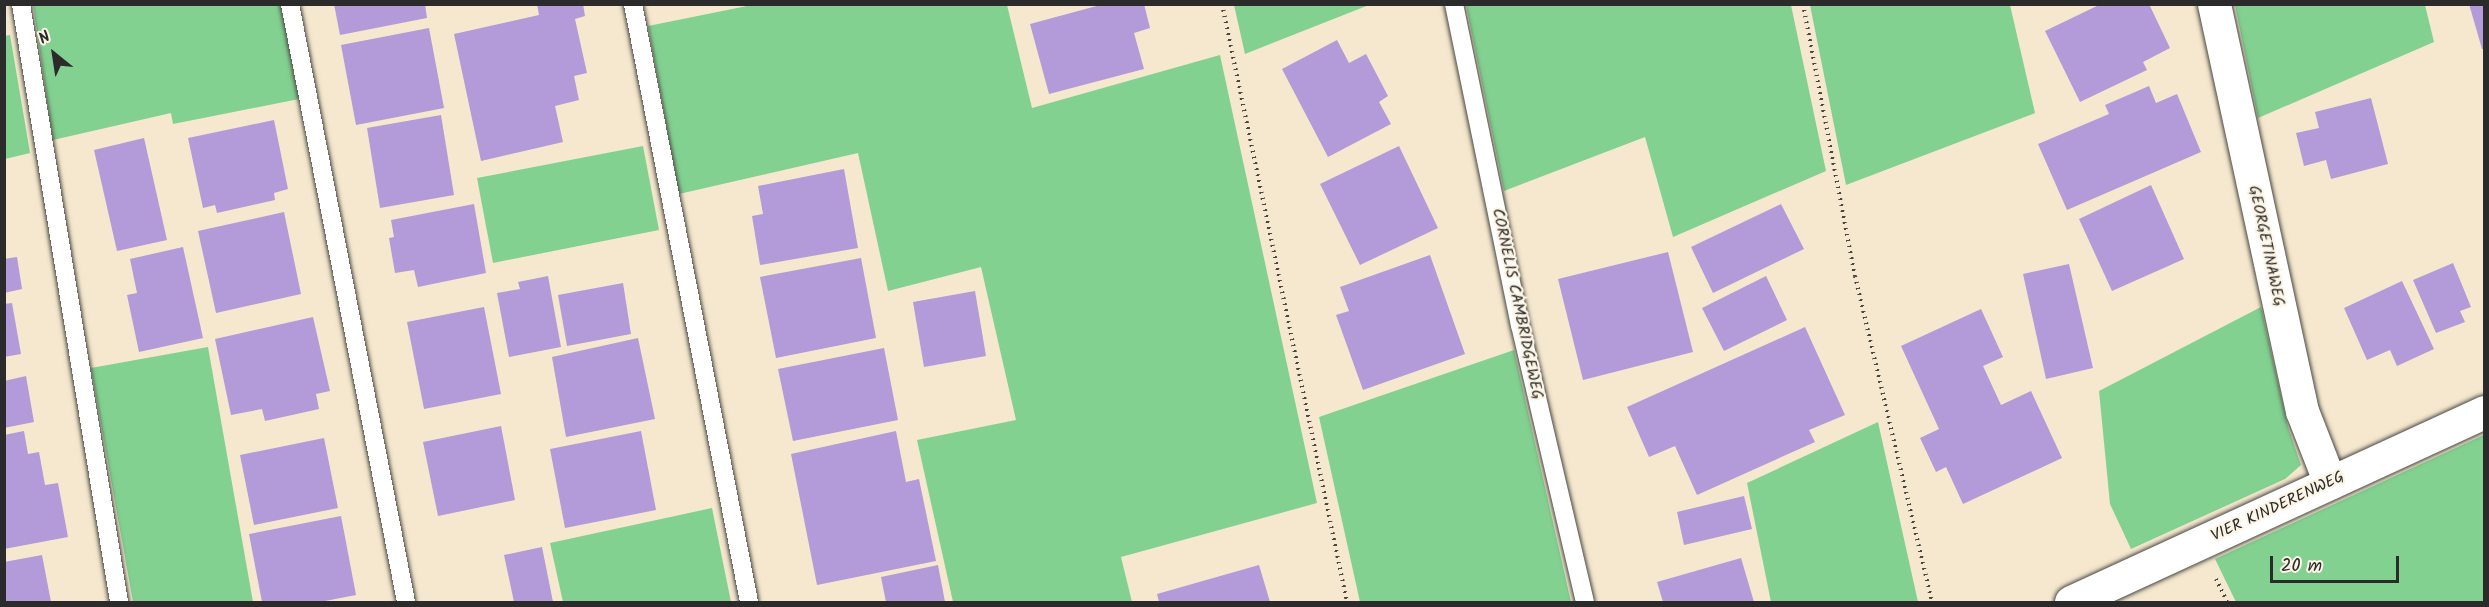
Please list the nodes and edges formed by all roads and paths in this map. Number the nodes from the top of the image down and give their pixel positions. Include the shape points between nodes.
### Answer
1 (21, 4) edge
2 (290, 4) edge
3 (633, 4) edge
4 (1222, 4) edge
5 (1454, 4) edge
6 (1803, 4) edge
7 (2214, 4) edge
8 (2484, 412) edge
9 (2330, 483) junction
10 (119, 603) edge
11 (406, 603) edge
12 (749, 603) edge
13 (1347, 603) edge
14 (1585, 603) edge
15 (1932, 603) edge
16 (2071, 603) edge

1 - 10 lane
2 - 11 lane
3 - 12 lane
4 - 13 path
5 - 14 lane, CORNELIS CAMBRIDGEWEG via 1520,325
6 - 15 path via 1855,276
7 - 9 street, GEORGETINAWEG via 2302,411
8 - 9 street, VIER KINDERENWEG
9 - 16 street, VIER KINDERENWEG

